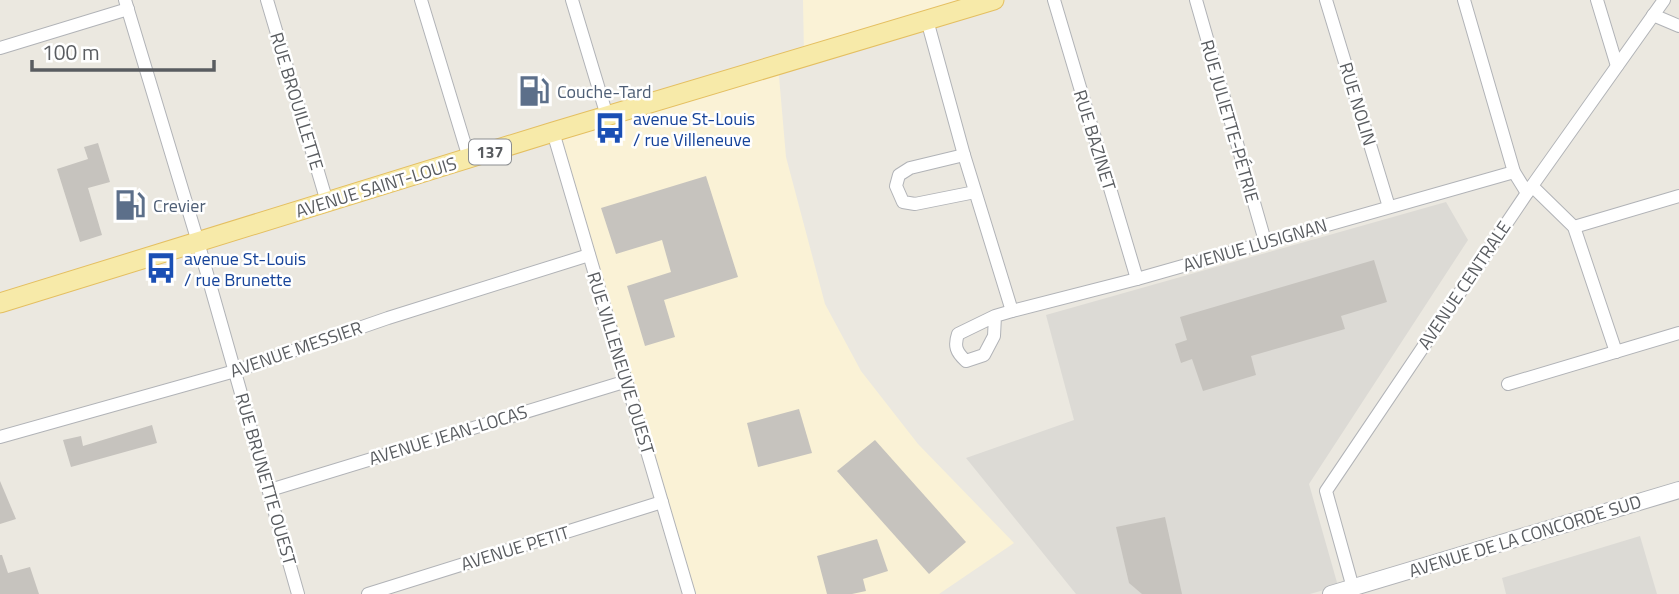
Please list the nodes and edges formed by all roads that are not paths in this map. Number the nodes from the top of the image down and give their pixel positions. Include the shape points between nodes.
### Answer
1 (267, 0) edge
2 (421, 0) edge
3 (572, 0) edge
4 (994, 0) edge
5 (1054, 0) edge
6 (1196, 0) edge
7 (1326, 0) edge
8 (1464, 0) edge
9 (1598, 0) edge
10 (1664, 0) edge
11 (126, 5) edge
12 (1653, 16) junction
13 (927, 20) junction
14 (1679, 26) edge
15 (0, 48) edge
16 (1617, 66) junction
17 (607, 116) junction
18 (553, 132) junction
19 (964, 155) junction
20 (469, 158) junction
21 (1514, 172) junction
22 (1529, 190) junction
23 (975, 192) junction
24 (1679, 196) edge
25 (327, 202) junction
26 (1389, 207) junction
27 (1574, 227) junction
28 (1265, 241) junction
29 (198, 242) junction
30 (589, 255) junction
31 (1137, 279) junction
32 (0, 303) edge
33 (1012, 311) junction
34 (995, 316) dead end
35 (1679, 333) edge
36 (1616, 352) junction
37 (235, 371) junction
38 (627, 381) junction
39 (1508, 384) dead end
40 (0, 437) edge
41 (270, 490) junction
42 (1679, 490) edge
43 (663, 502) junction
44 (1353, 588) junction
45 (298, 594) edge
46 (368, 594) edge
47 (689, 594) edge
48 (1331, 594) edge

1 - 25 street, RUE BROUILLETTE
2 - 20 street
3 - 17 street
4 - 13 main road, AVENUE SAINT-LOUIS / 137
5 - 31 street, RUE BAZINET
6 - 28 street, RUE JULIETTE-PÉTRIE
7 - 26 street, RUE NOLIN
8 - 21 street
9 - 16 street
10 - 12 street, AVENUE CENTRALE
11 - 15 street
11 - 29 street, RUE BRUNETTE OUEST
12 - 14 street
12 - 16 street, AVENUE CENTRALE
13 - 17 main road, AVENUE SAINT-LOUIS / 137
13 - 19 street
16 - 22 street, AVENUE CENTRALE
17 - 18 main road, AVENUE SAINT-LOUIS / 137
18 - 20 main road, AVENUE SAINT-LOUIS / 137
18 - 30 street, RUE VILLENEUVE OUEST
19 - 23 street
19 - 23 street via 909,168 896,186 903,202 915,204
20 - 25 main road, AVENUE SAINT-LOUIS / 137
21 - 22 street
21 - 26 street, AVENUE LUSIGNAN
22 - 27 street
22 - 44 street, AVENUE CENTRALE via 1326,491
23 - 33 street
24 - 27 street
25 - 29 main road, AVENUE SAINT-LOUIS / 137
26 - 28 street, AVENUE LUSIGNAN
27 - 36 street
28 - 31 street, AVENUE LUSIGNAN
29 - 32 main road, AVENUE SAINT-LOUIS / 137
29 - 37 street, RUE BRUNETTE OUEST
30 - 37 street, AVENUE MESSIER
30 - 38 street, RUE VILLENEUVE OUEST
31 - 33 street, AVENUE LUSIGNAN
33 - 34 street, AVENUE LUSIGNAN
35 - 36 street
36 - 39 street
37 - 40 street, AVENUE MESSIER
37 - 41 street, RUE BRUNETTE OUEST
38 - 41 street, AVENUE JEAN-LOCAS
38 - 43 street, RUE VILLENEUVE OUEST
41 - 45 street, RUE BRUNETTE OUEST
42 - 44 street, AVENUE DE LA CONCORDE SUD
43 - 46 street, AVENUE PETIT
43 - 47 street, RUE VILLENEUVE OUEST
44 - 48 street, AVENUE DE LA CONCORDE SUD

